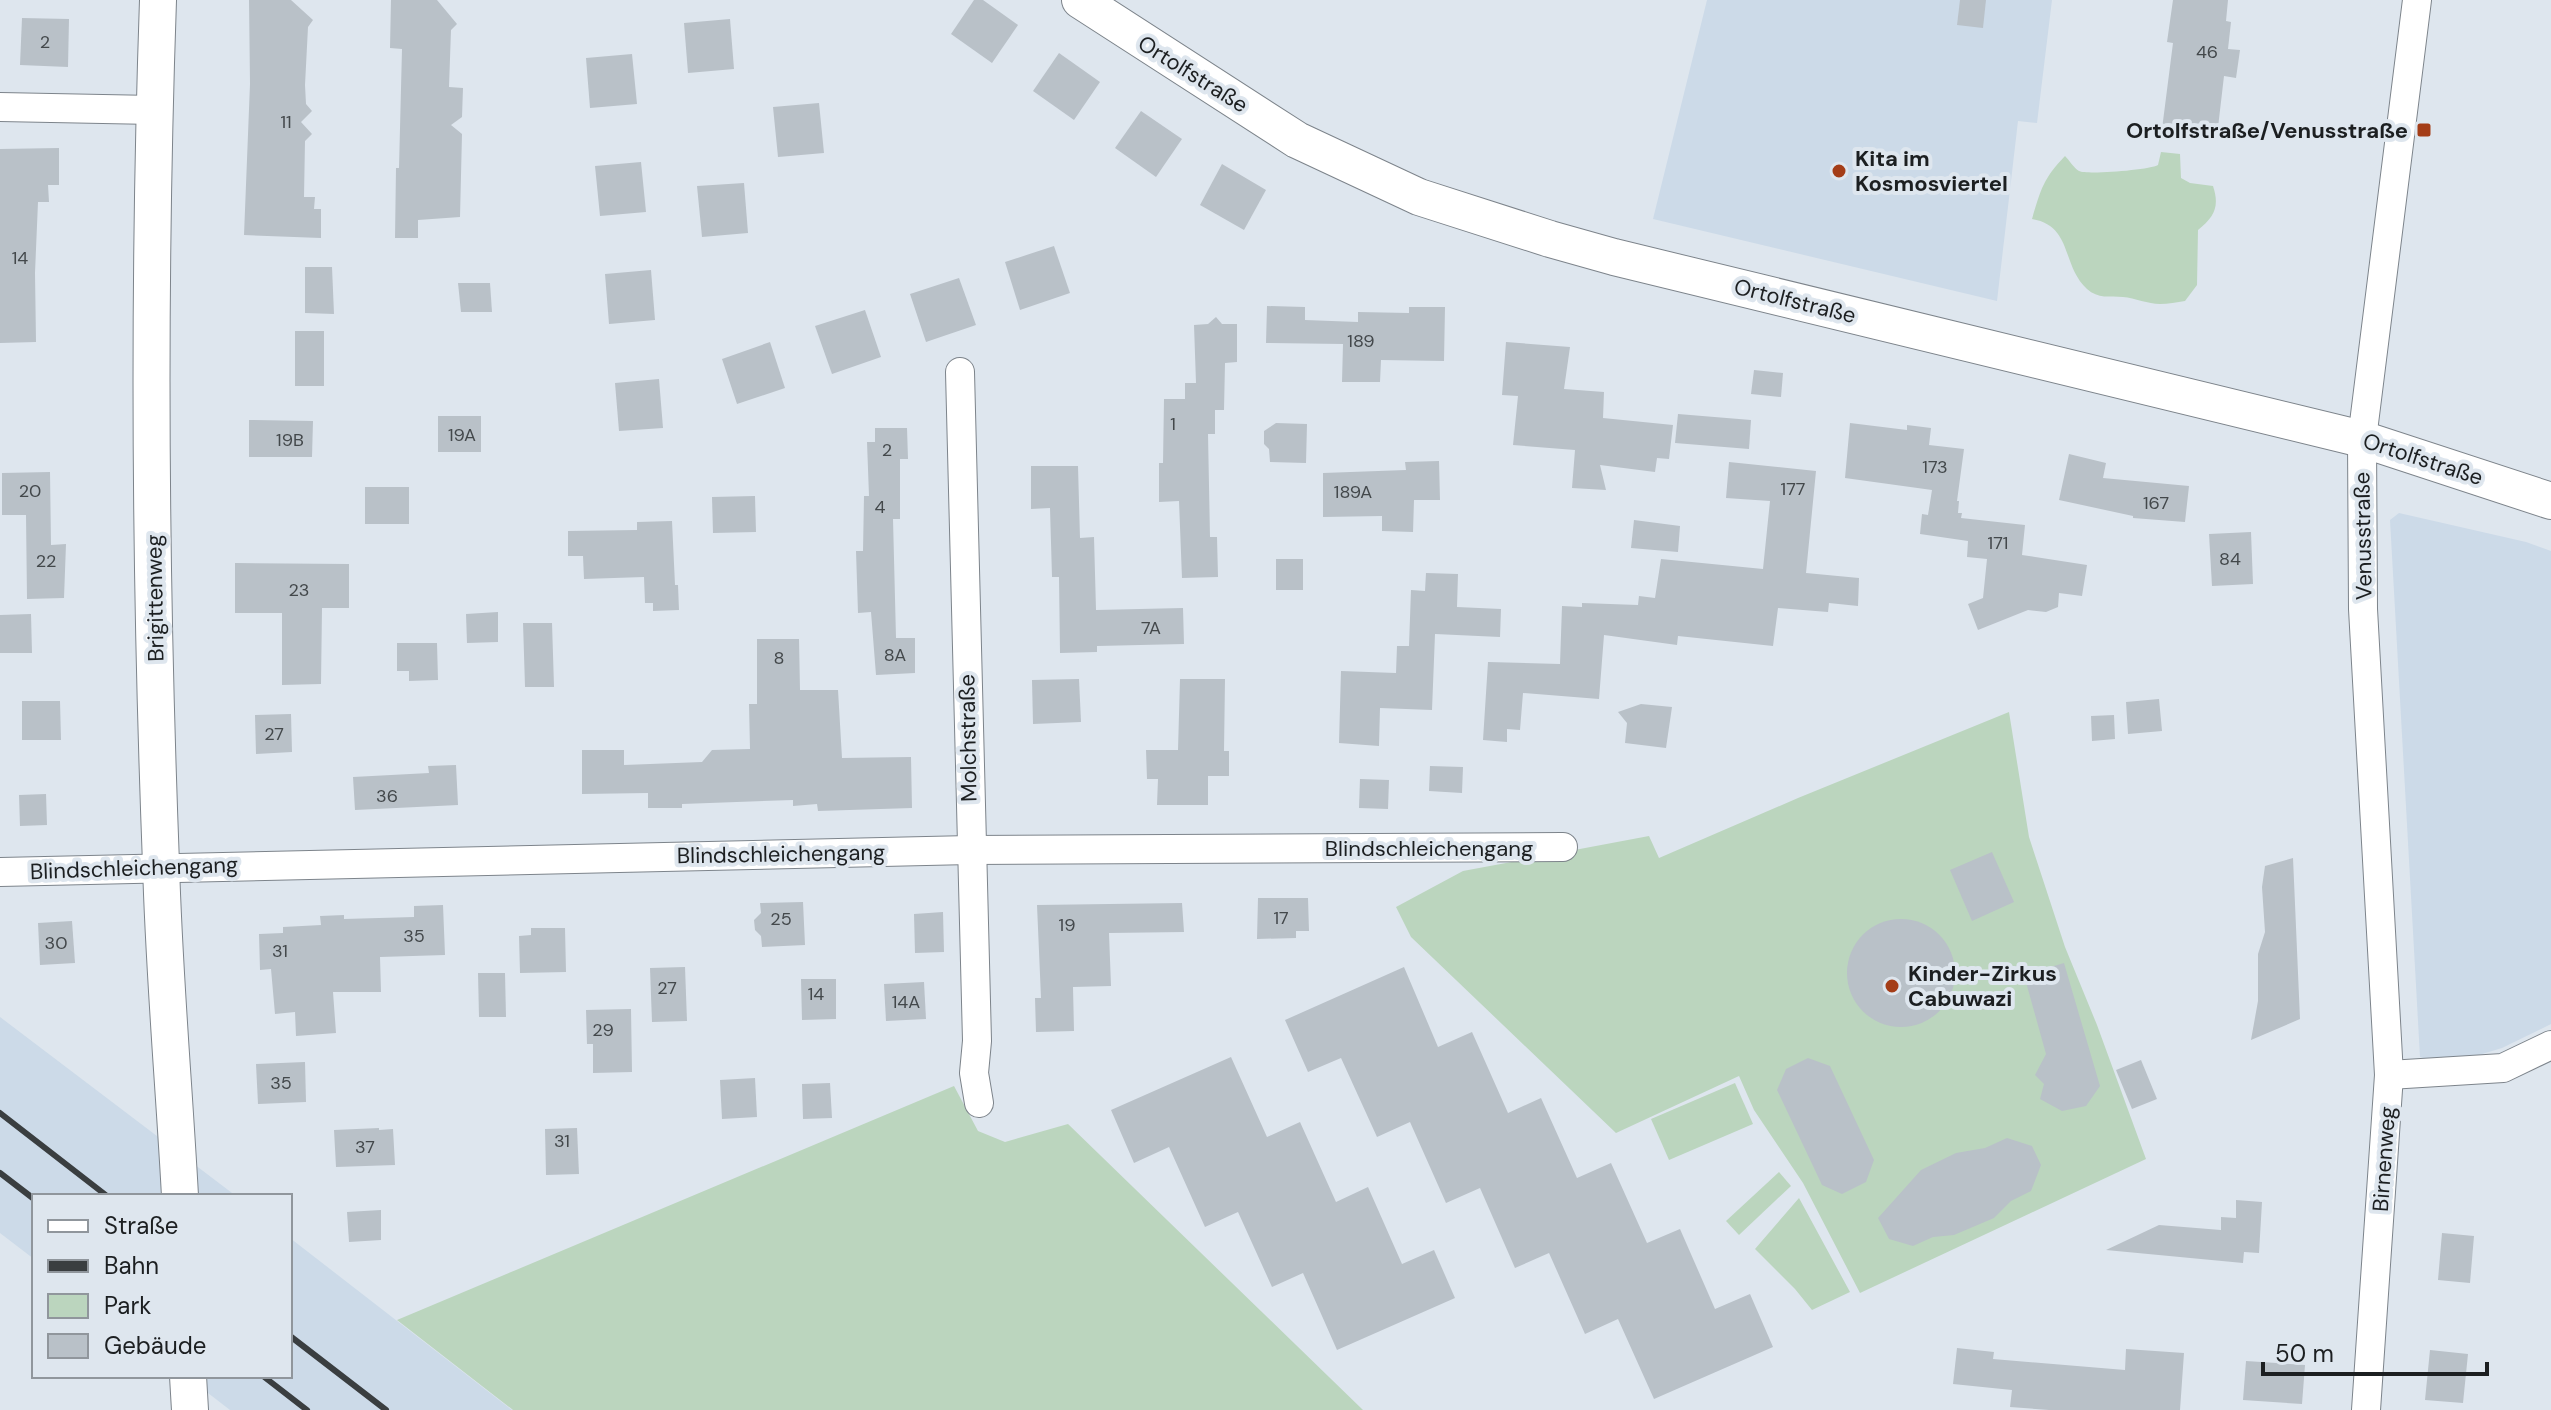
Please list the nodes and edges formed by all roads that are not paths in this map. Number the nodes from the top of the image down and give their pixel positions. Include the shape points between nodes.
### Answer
1 (158, 0) edge
2 (1080, 0) edge
3 (2417, 0) edge
4 (0, 107) edge
5 (154, 110) junction
6 (960, 372) dead end
7 (2362, 439) junction
8 (2551, 501) edge
9 (1563, 847) dead end
10 (970, 850) junction
11 (161, 866) junction
12 (0, 872) edge
13 (2551, 1045) edge
14 (2389, 1075) junction
15 (979, 1103) dead end
16 (180, 1194) edge
17 (188, 1378) edge
18 (190, 1410) edge
19 (2366, 1410) edge

1 - 5 street, Brigittenweg
2 - 7 street, Ortolfstraße via 1297,140 1419,197 1614,257
3 - 7 street, Venusstraße
4 - 5 street
5 - 11 street, Brigittenweg via 152,493
6 - 10 street, Molchstraße
7 - 8 street, Ortolfstraße
7 - 14 street, Venusstraße via 2363,609
9 - 10 street, Blindschleichengang
10 - 11 street, Blindschleichengang
10 - 15 street, Molchstraße
11 - 12 street, Blindschleichengang
11 - 16 street, Brigittenweg
13 - 14 street, Birnenweg via 2503,1068
14 - 19 street, Birnenweg
17 - 18 street

